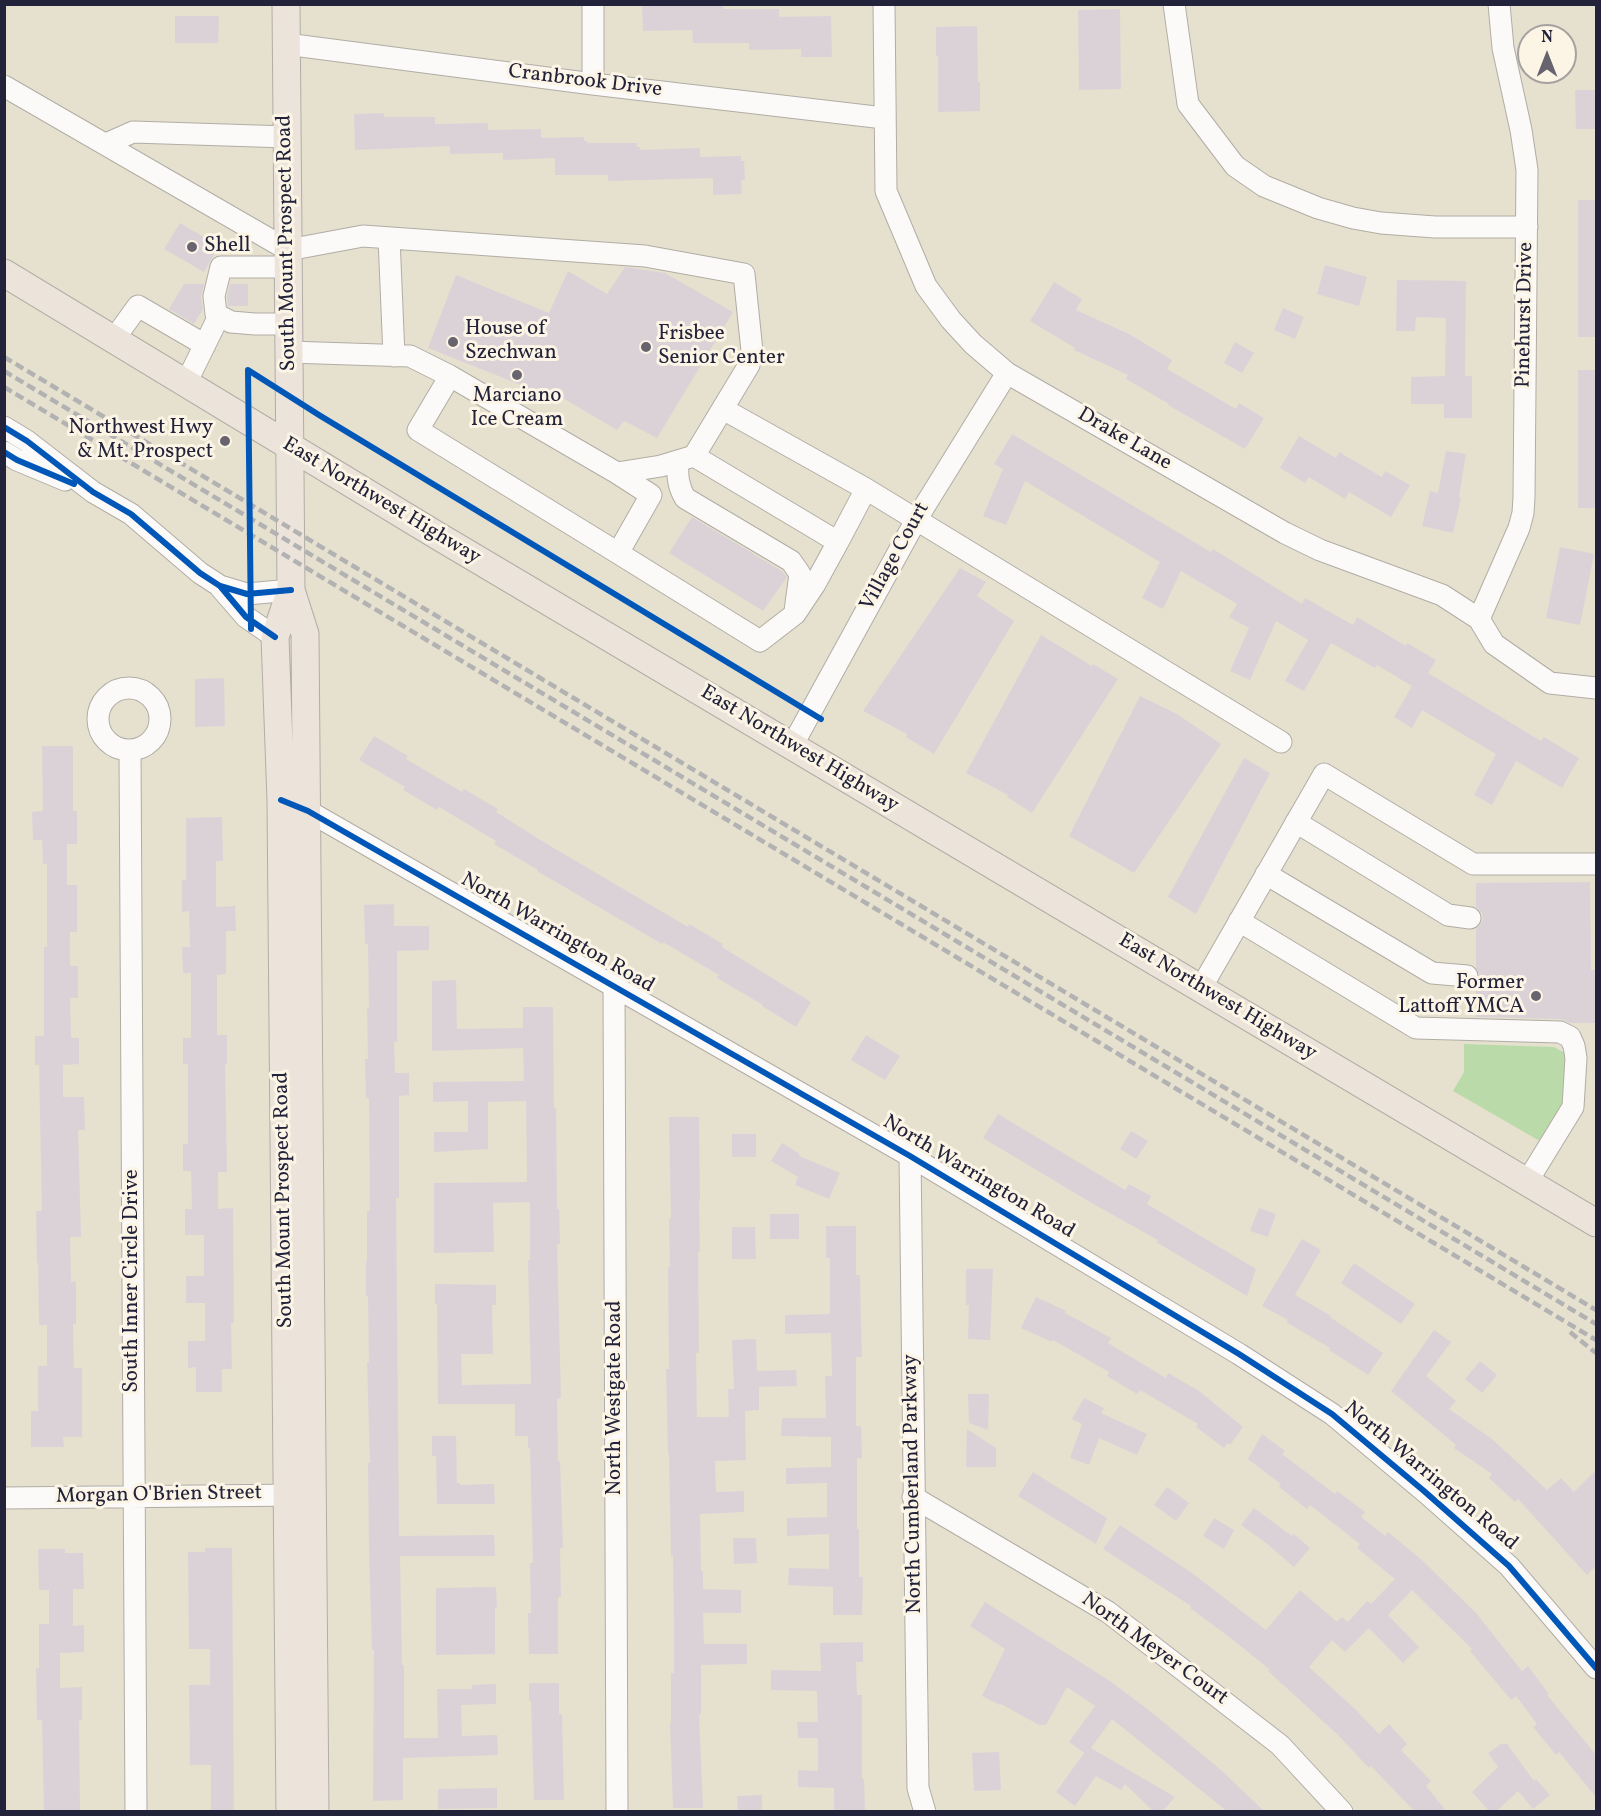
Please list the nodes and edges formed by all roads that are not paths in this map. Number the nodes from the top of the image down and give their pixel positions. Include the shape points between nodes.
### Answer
1 (286, 4) edge
2 (593, 4) edge
3 (884, 4) edge
4 (1174, 4) edge
5 (1499, 4) edge
6 (286, 44) junction
7 (593, 84) junction
8 (4, 86) edge
9 (884, 118) junction
10 (287, 137) junction
11 (106, 144) junction
12 (1527, 227) junction
13 (389, 238) junction
14 (288, 259) junction
15 (4, 273) edge
16 (219, 316) junction
17 (289, 324) junction
18 (114, 339) junction
19 (205, 345) junction
20 (289, 352) junction
21 (394, 356) junction
22 (1007, 373) junction
23 (450, 376) junction
24 (186, 383) junction
25 (723, 409) junction
26 (4, 427) edge
27 (290, 447) junction
28 (4, 452) edge
29 (686, 459) junction
30 (617, 473) junction
31 (866, 489) junction
32 (93, 492) junction
33 (916, 520) junction
34 (838, 542) junction
35 (618, 553) junction
36 (220, 586) junction
37 (291, 590) junction
38 (795, 614) junction
39 (1479, 619) junction
40 (275, 637) junction
41 (1596, 688) edge
42 (1281, 742) dead end
43 (792, 746) junction
44 (130, 751) dead end
45 (281, 800) junction
46 (308, 811) junction
47 (1296, 822) junction
48 (1596, 864) edge
49 (1266, 874) junction
50 (1470, 918) dead end
51 (1239, 921) junction
52 (1467, 976) dead end
53 (614, 985) junction
54 (1200, 988) junction
55 (910, 1156) junction
56 (1527, 1182) junction
57 (1596, 1222) edge
58 (301, 1495) junction
59 (134, 1497) junction
60 (913, 1497) junction
61 (4, 1498) edge
62 (1596, 1668) edge
63 (136, 1812) edge
64 (290, 1812) edge
65 (315, 1812) edge
66 (617, 1812) edge
67 (925, 1812) edge
68 (1342, 1812) edge

1 - 6 main road, South Mount Prospect Road
2 - 7 street
3 - 9 street, Drake Lane
4 - 12 street via 1188,104 1235,166 1264,186 1318,208 1381,223
5 - 12 street, Pinehurst Drive via 1503,48 1527,170
6 - 7 street, Cranbrook Drive
6 - 10 main road, South Mount Prospect Road
7 - 9 street, Cranbrook Drive
8 - 11 street
9 - 22 street, Drake Lane via 886,191 926,286 973,344
10 - 11 street via 133,132
10 - 14 main road, South Mount Prospect Road
11 - 14 street
12 - 39 street, Pinehurst Drive via 1523,513
13 - 14 street via 363,236
13 - 21 street
13 - 25 street via 645,256 744,274 751,358
14 - 16 street via 222,267 214,296
14 - 17 main road, South Mount Prospect Road
15 - 18 main road, East Northwest Highway
16 - 17 street via 231,322
16 - 19 street
17 - 20 main road, South Mount Prospect Road
18 - 19 street via 138,306
18 - 24 main road, East Northwest Highway
19 - 24 street
20 - 21 street
20 - 27 main road, South Mount Prospect Road
21 - 23 street via 410,356
22 - 33 street, Village Court
22 - 39 street, Drake Lane via 1285,533 1442,595
23 - 30 street
23 - 35 street via 418,430
24 - 27 main road, East Northwest Highway
25 - 29 street
25 - 31 street
26 - 32 street
27 - 37 main road, South Mount Prospect Road
27 - 43 main road, East Northwest Highway
28 - 32 street
29 - 30 street
29 - 34 street
29 - 38 street via 677,475 684,498 791,561 800,574
30 - 35 street via 651,495
31 - 33 street
31 - 34 street
32 - 36 street via 130,514
33 - 42 street
33 - 43 street, Village Court
34 - 38 street
35 - 38 street via 760,641
36 - 37 street via 247,594
36 - 40 street via 246,617
37 - 40 main road, South Mount Prospect Road
37 - 46 main road, South Mount Prospect Road via 305,634
39 - 41 street, Drake Lane via 1494,644 1550,683
40 - 45 main road, South Mount Prospect Road
43 - 54 main road, East Northwest Highway
44 - 59 street, South Inner Circle Drive
45 - 46 street, North Warrington Road
45 - 58 main road, South Mount Prospect Road
46 - 53 street, North Warrington Road
46 - 58 main road, South Mount Prospect Road
47 - 48 street via 1324,774 1473,864
47 - 49 street
47 - 50 street via 1448,915
49 - 51 street
49 - 52 street via 1432,973
51 - 54 street
51 - 56 street via 1416,1028 1560,1032 1570,1038 1576,1058 1573,1107
53 - 55 street, North Warrington Road
53 - 66 street, North Westgate Road
54 - 56 main road, East Northwest Highway
55 - 60 street, North Cumberland Parkway
55 - 62 street, North Warrington Road via 1239,1353 1332,1414 1509,1566
56 - 57 main road, East Northwest Highway
58 - 59 street, Morgan O'Brien Street
58 - 64 main road, South Mount Prospect Road
58 - 65 main road, South Mount Prospect Road
59 - 61 street, Morgan O'Brien Street
59 - 63 street, South Inner Circle Drive
60 - 67 street, North Cumberland Parkway via 918,1788
60 - 68 street, North Meyer Court via 1108,1612 1280,1745

